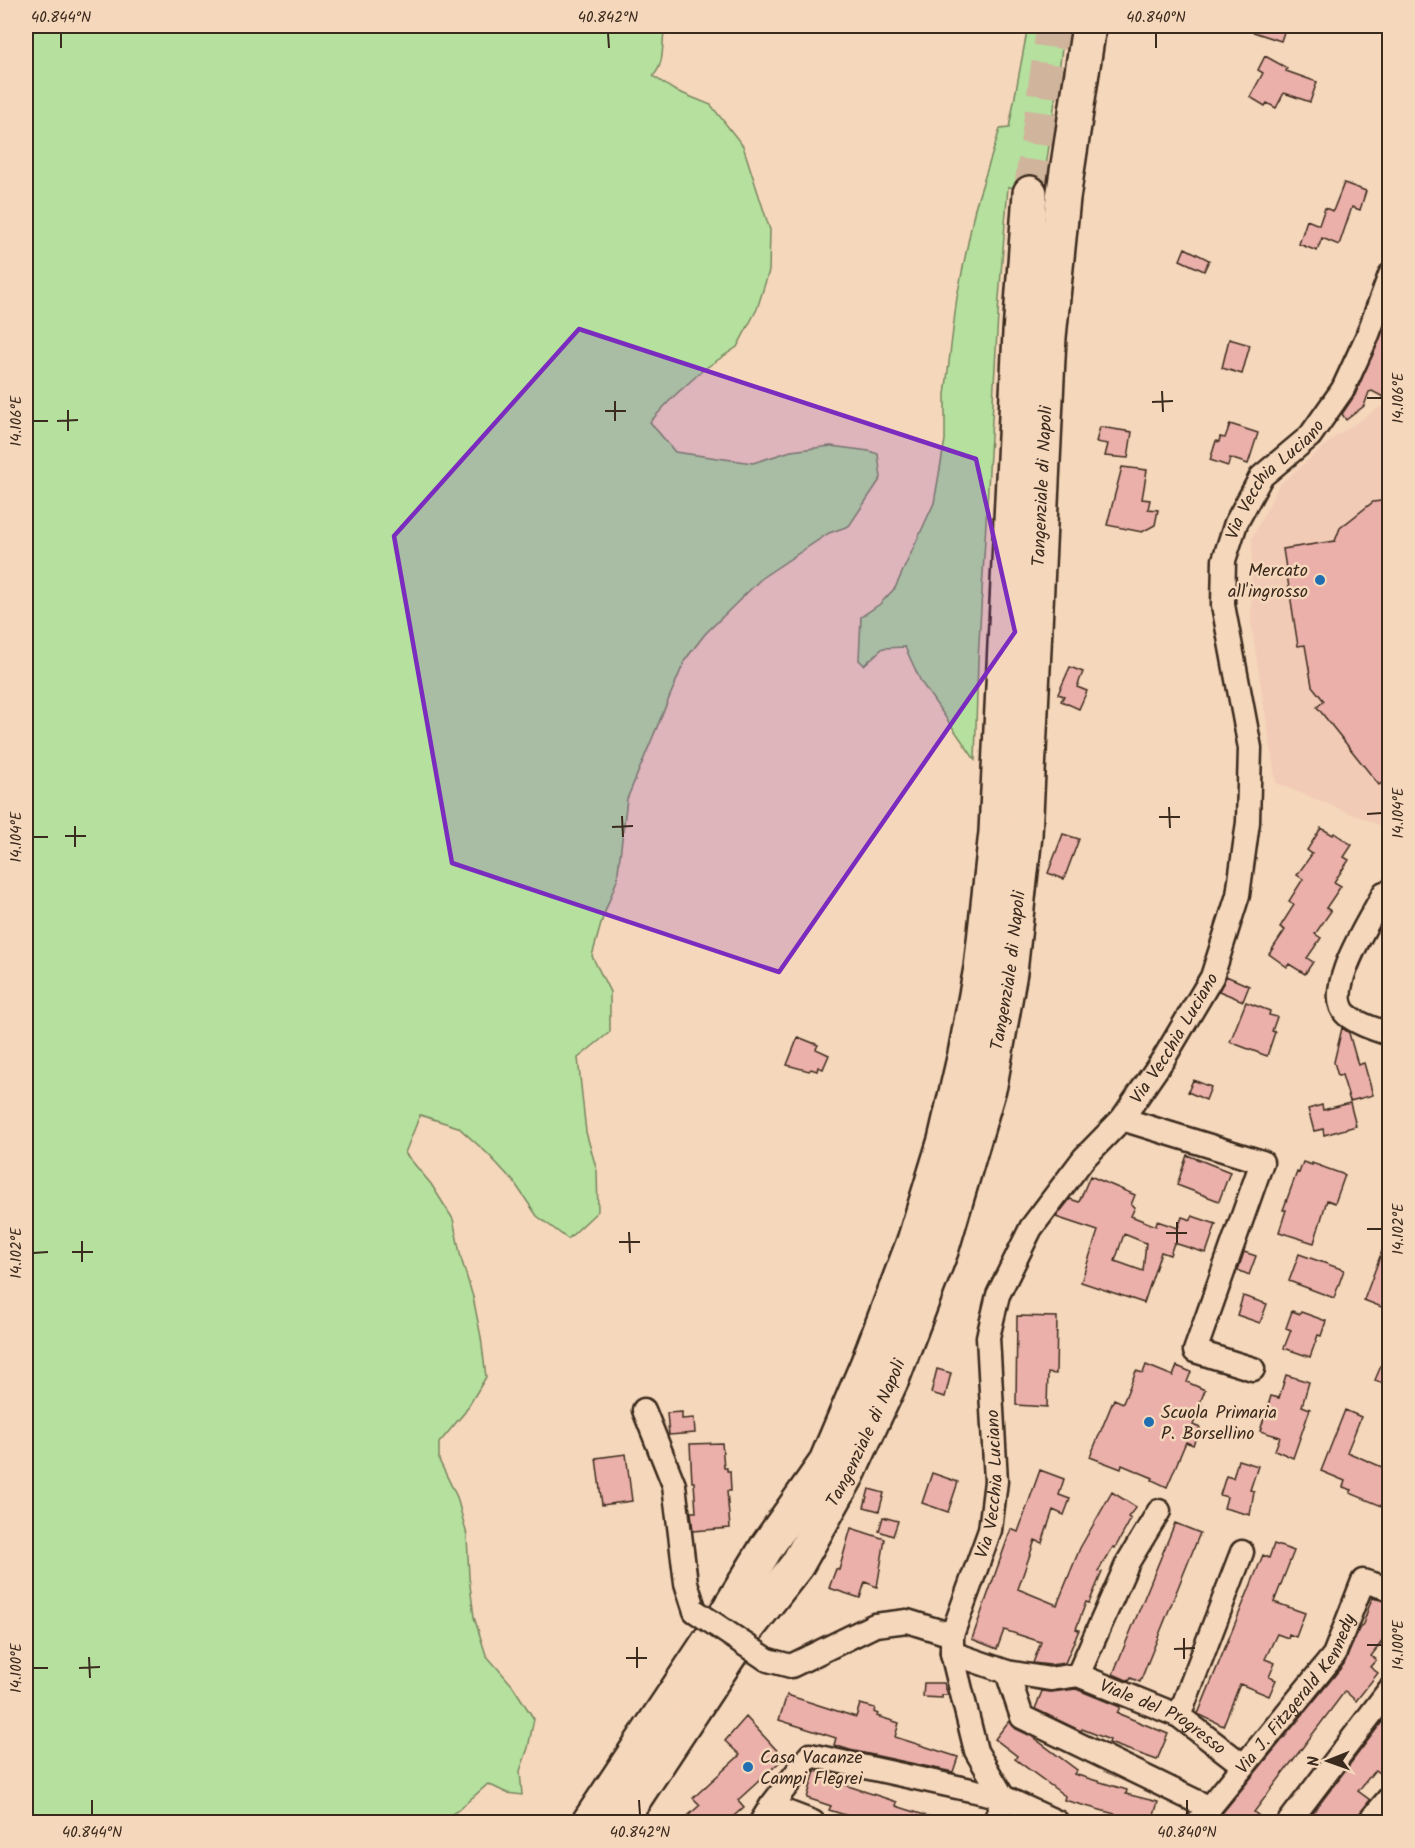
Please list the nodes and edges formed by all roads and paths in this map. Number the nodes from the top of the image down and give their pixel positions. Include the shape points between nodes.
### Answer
1 (1089, 26) edge
2 (1030, 193) tunnel mouth
3 (1389, 275) edge
4 (1384, 893) dead end
5 (1389, 1034) edge
6 (1122, 1119) junction
7 (1253, 1369) dead end
8 (644, 1410) dead end
9 (1159, 1511) dead end
10 (1242, 1552) dead end
11 (1389, 1589) edge
12 (952, 1644) junction
13 (1007, 1672) junction
14 (1078, 1675) junction
15 (1389, 1689) edge
16 (1179, 1716) junction
17 (1244, 1766) junction
18 (1002, 1797) junction
19 (1389, 1797) edge
20 (766, 1814) edge
21 (1204, 1815) edge
22 (589, 1822) edge
23 (619, 1822) edge
24 (813, 1822) edge
25 (995, 1822) edge
26 (1057, 1822) edge
27 (1289, 1822) edge
28 (1369, 1822) edge

1 - 23 highway, Tangenziale di Napoli via 1063,198 1049,337 1025,835 1010,972 990,1085 941,1251 893,1377 847,1476 797,1565 746,1630
2 - 22 highway, Tangenziale di Napoli via 996,832 981,968 945,1140 914,1241 825,1464 768,1545 712,1638
3 - 6 street, Via Vecchia Luciano via 1343,389 1310,436 1261,477 1236,523 1224,560 1223,604 1250,748 1248,822 1238,895 1212,977
4 - 5 street via 1345,967 1338,1000 1346,1014
6 - 7 street via 1262,1162 1195,1351
6 - 12 street, Via Vecchia Luciano via 1084,1158 1031,1228 998,1295 988,1337 996,1480 990,1530
8 - 12 street, Viale del Progresso, bridge via 674,1485 686,1583 695,1611 768,1660 790,1666 875,1626 907,1621
9 - 14 street, Viale del Progresso via 1128,1562
10 - 16 street
11 - 17 street, Via J. Fitzgerald Kennedy via 1363,1581 1334,1655
12 - 13 street, Viale del Progresso
12 - 18 street via 976,1751
13 - 14 street, Viale del Progresso via 1050,1679
13 - 21 street via 1022,1717
14 - 16 street, Viale del Progresso
15 - 27 street
16 - 17 street, Viale del Progresso
17 - 21 street, Via J. Fitzgerald Kennedy
18 - 20 street via 810,1755
18 - 25 street
18 - 26 street
19 - 28 street
20 - 24 street

